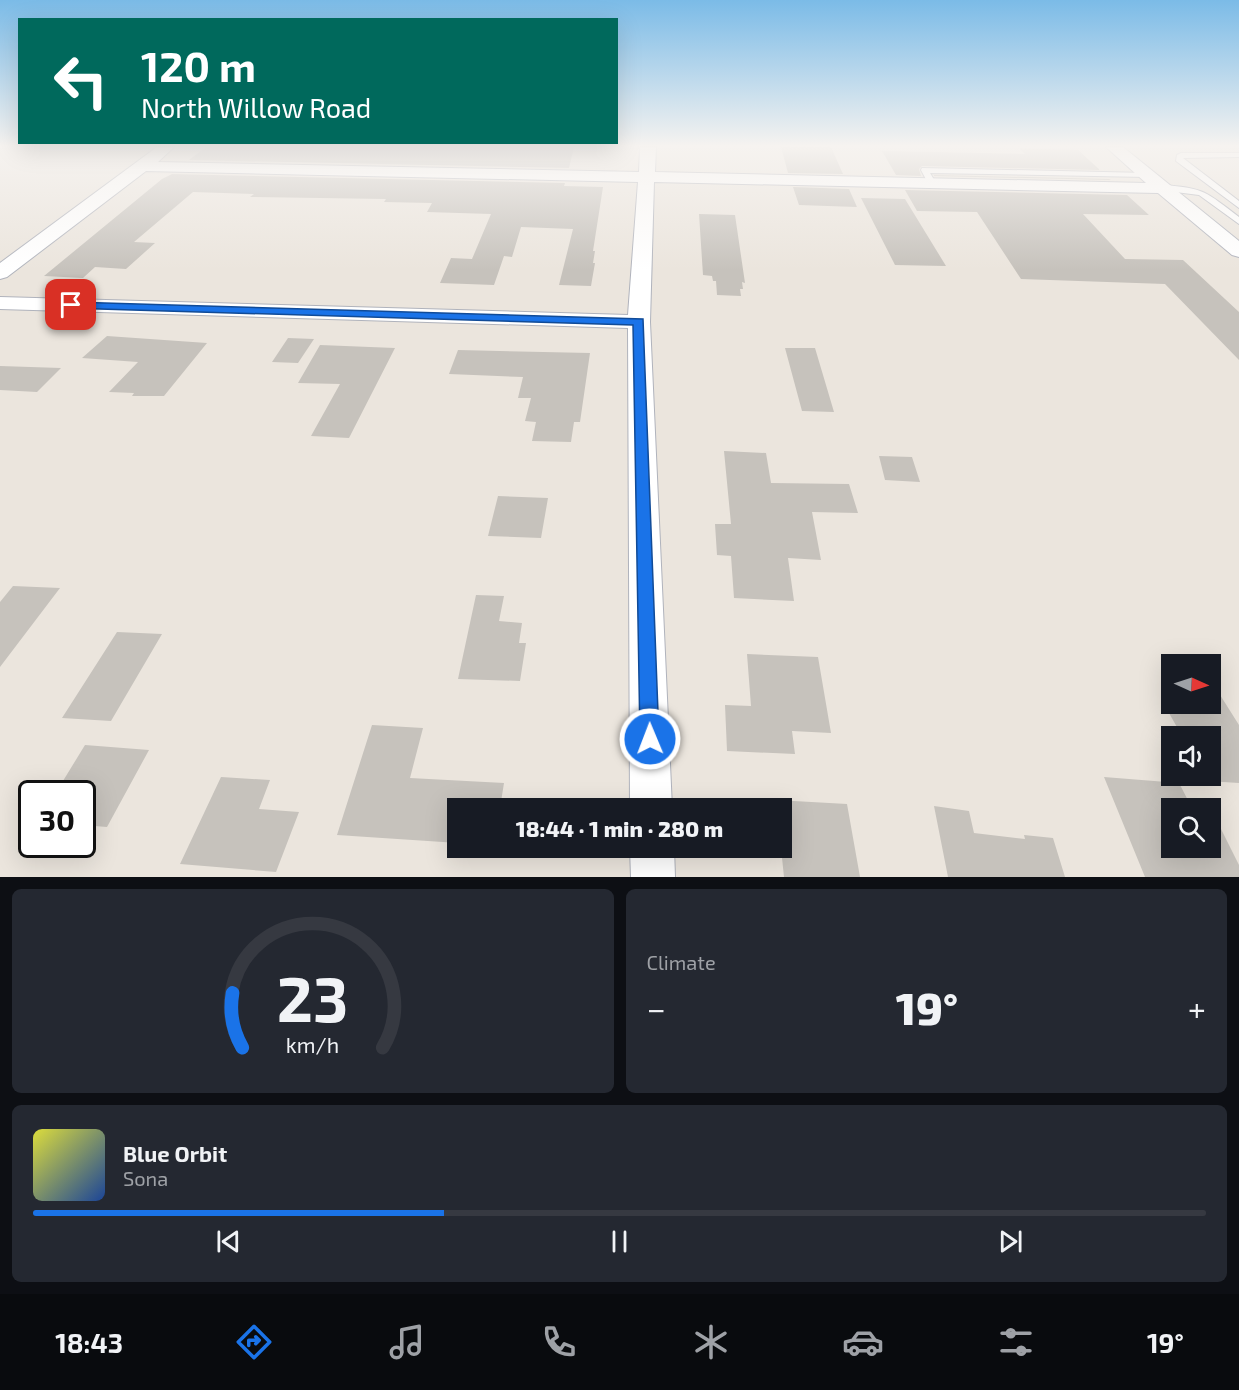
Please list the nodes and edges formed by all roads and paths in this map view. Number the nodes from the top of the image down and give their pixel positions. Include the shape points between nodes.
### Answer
1 (114, 188) edge
2 (646, 188) edge
3 (1160, 188) edge
4 (1163, 188) junction
5 (1217, 188) edge
6 (1239, 205) edge
7 (1239, 221) edge
8 (1239, 251) edge
9 (0, 273) edge
10 (0, 303) edge
11 (639, 322) junction
12 (651, 798) edge
13 (652, 858) edge
14 (653, 877) edge

1 - 9 street
2 - 11 street
3 - 4 street
4 - 7 lane via 1202,193
4 - 8 street
5 - 6 lane
10 - 11 street
11 - 12 street
13 - 14 street

